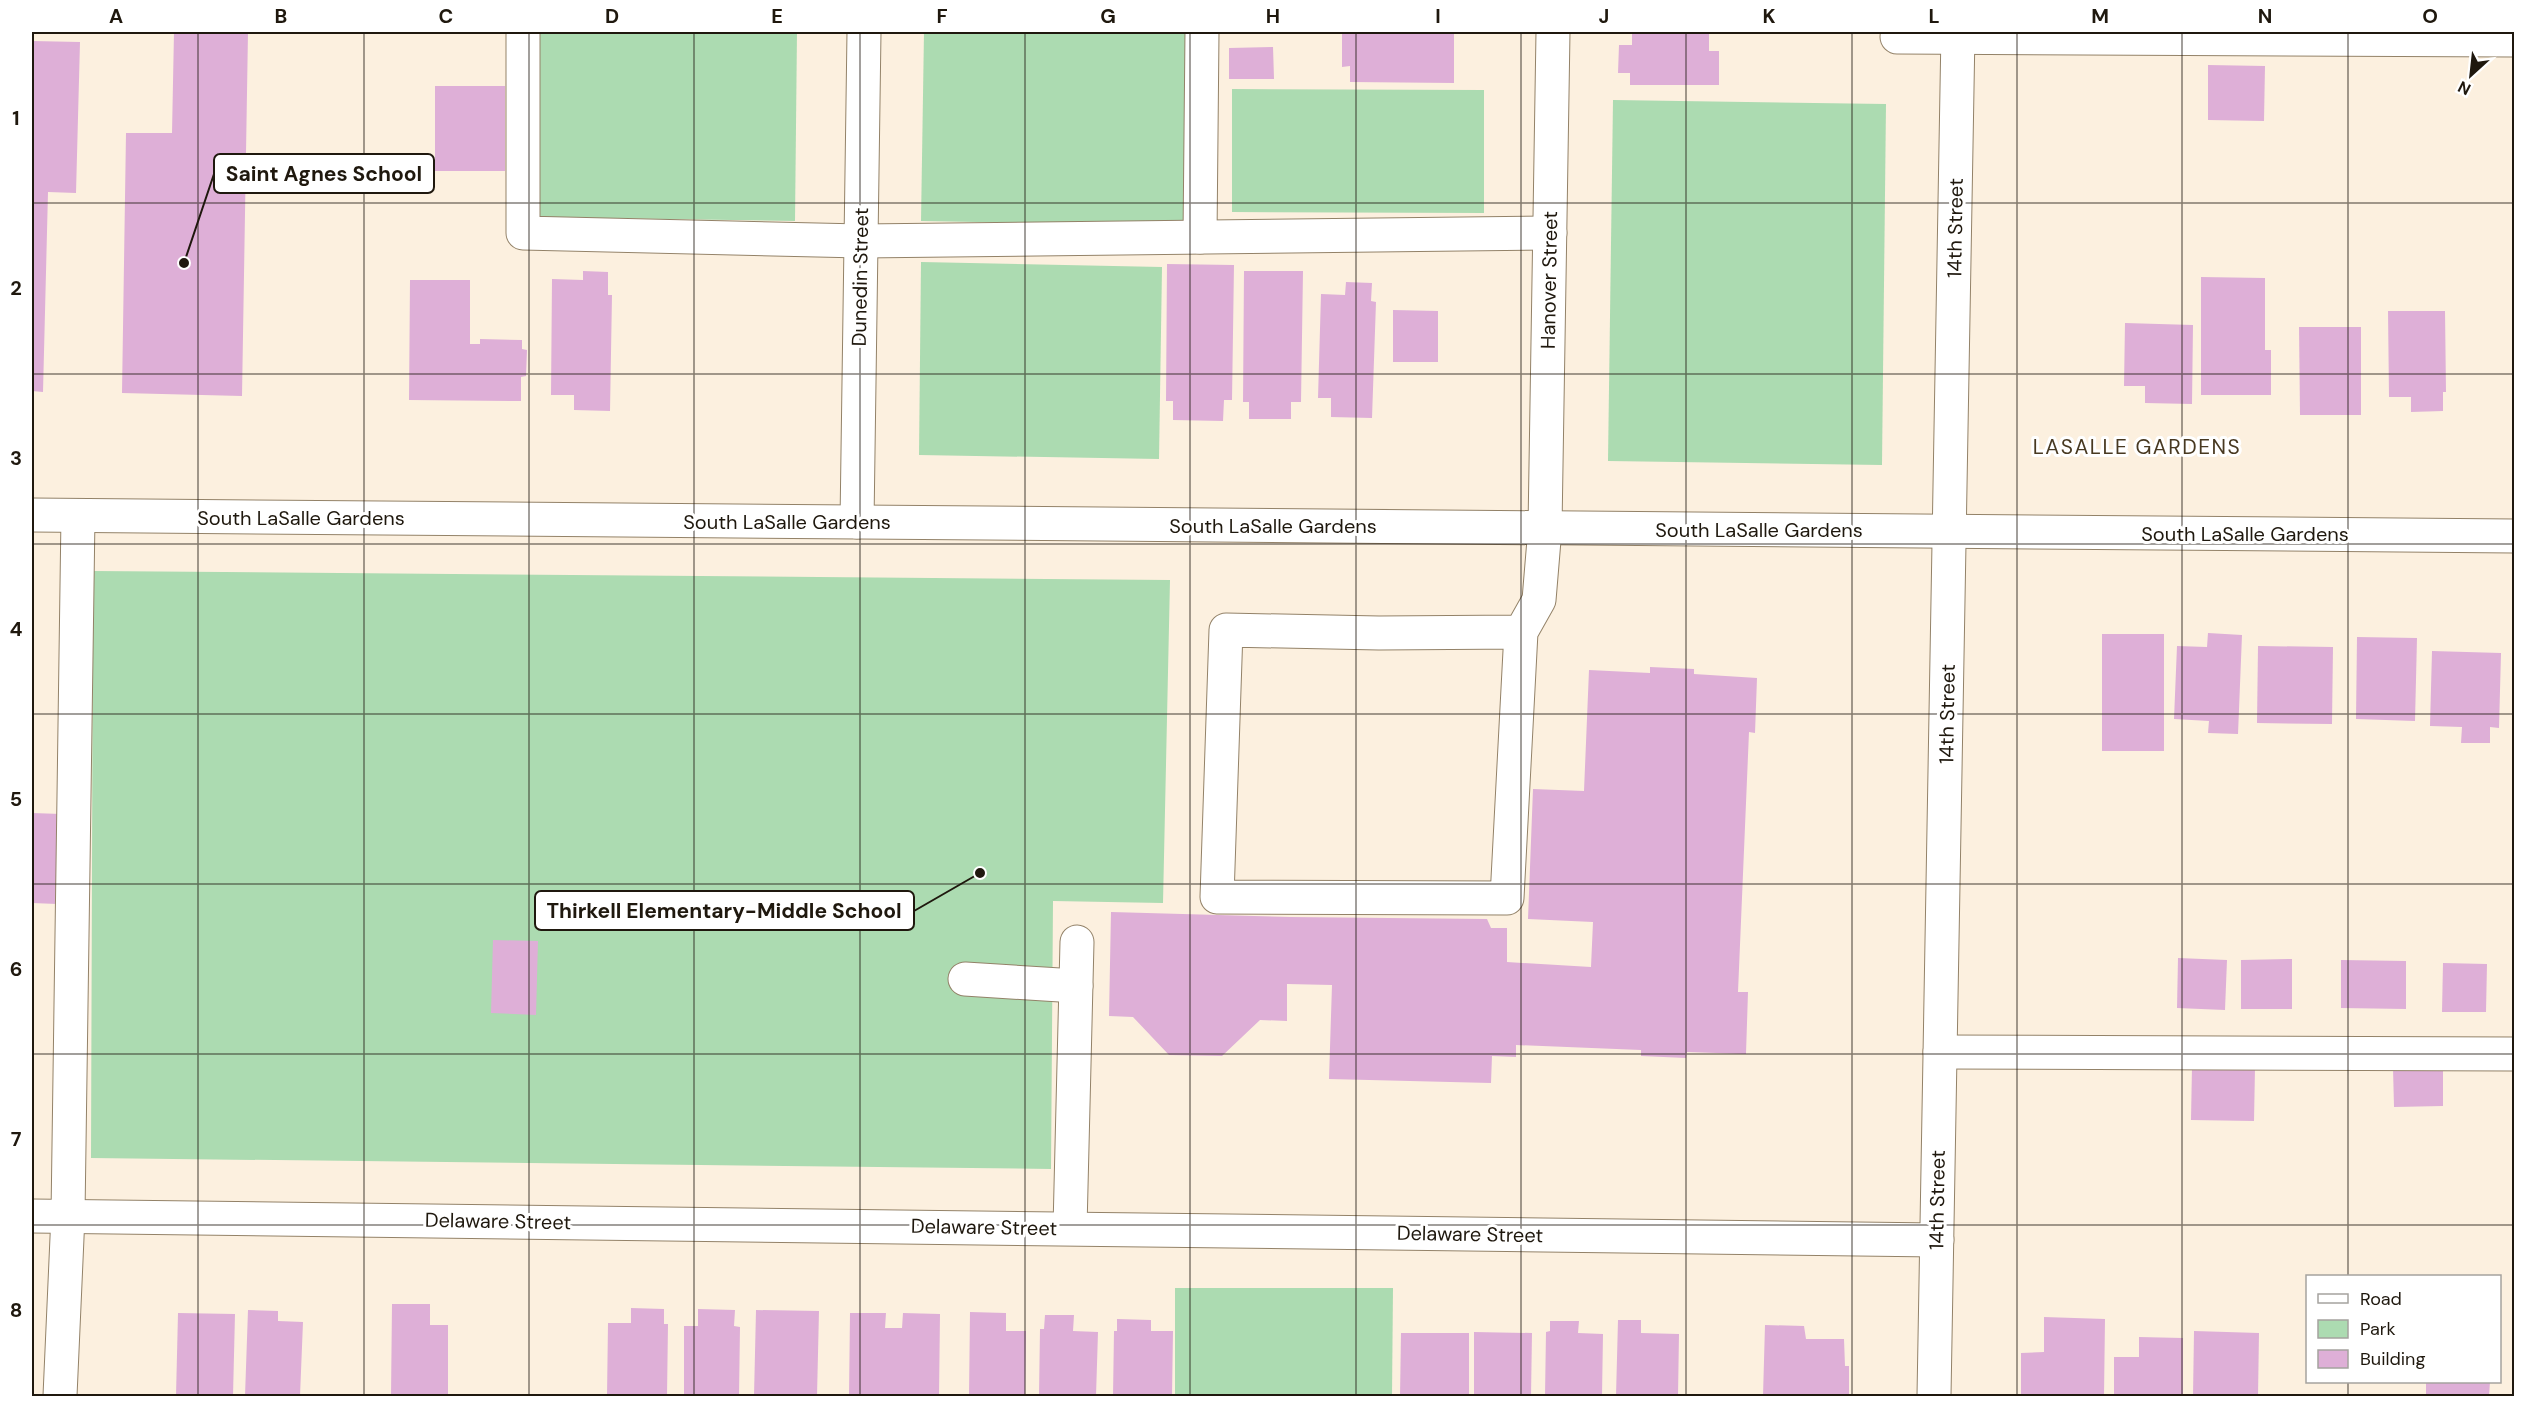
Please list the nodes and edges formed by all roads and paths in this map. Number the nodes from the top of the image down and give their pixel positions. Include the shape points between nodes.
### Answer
1 (523, 32) edge
2 (864, 32) edge
3 (1202, 32) edge
4 (1553, 32) edge
5 (1958, 34) edge
6 (1897, 37) dead end
7 (2514, 40) edge
8 (1550, 233) junction
9 (1200, 237) junction
10 (861, 241) junction
11 (32, 515) edge
12 (78, 516) junction
13 (857, 522) junction
14 (1545, 528) junction
15 (1950, 531) junction
16 (2514, 536) edge
17 (1521, 632) junction
18 (1077, 942) dead end
19 (965, 980) dead end
20 (1076, 986) junction
21 (1940, 1052) junction
22 (2514, 1054) edge
23 (32, 1215) edge
24 (68, 1215) junction
25 (1070, 1228) junction
26 (1937, 1240) junction
27 (60, 1396) edge
28 (1934, 1396) edge

1 - 10 street via 523,233
2 - 10 street, Dunedin Street
3 - 9 street
4 - 8 street, Hanover Street
5 - 6 street
5 - 7 street
5 - 15 street, 14th Street
8 - 9 street
8 - 14 street, Hanover Street
9 - 10 street
10 - 13 street, Dunedin Street
11 - 12 street, South LaSalle Gardens
12 - 13 street, South LaSalle Gardens
12 - 24 street
13 - 14 street, South LaSalle Gardens
14 - 15 street, South LaSalle Gardens
14 - 17 street, Hanover Street via 1539,600
15 - 16 street, South LaSalle Gardens
15 - 21 street, 14th Street
17 - 17 street via 1507,898 1217,897 1226,630
18 - 20 street
19 - 20 street
20 - 25 street
21 - 22 street
21 - 26 street, 14th Street
23 - 24 street, Delaware Street
24 - 25 street, Delaware Street
24 - 27 street
25 - 26 street, Delaware Street
26 - 28 street, 14th Street

